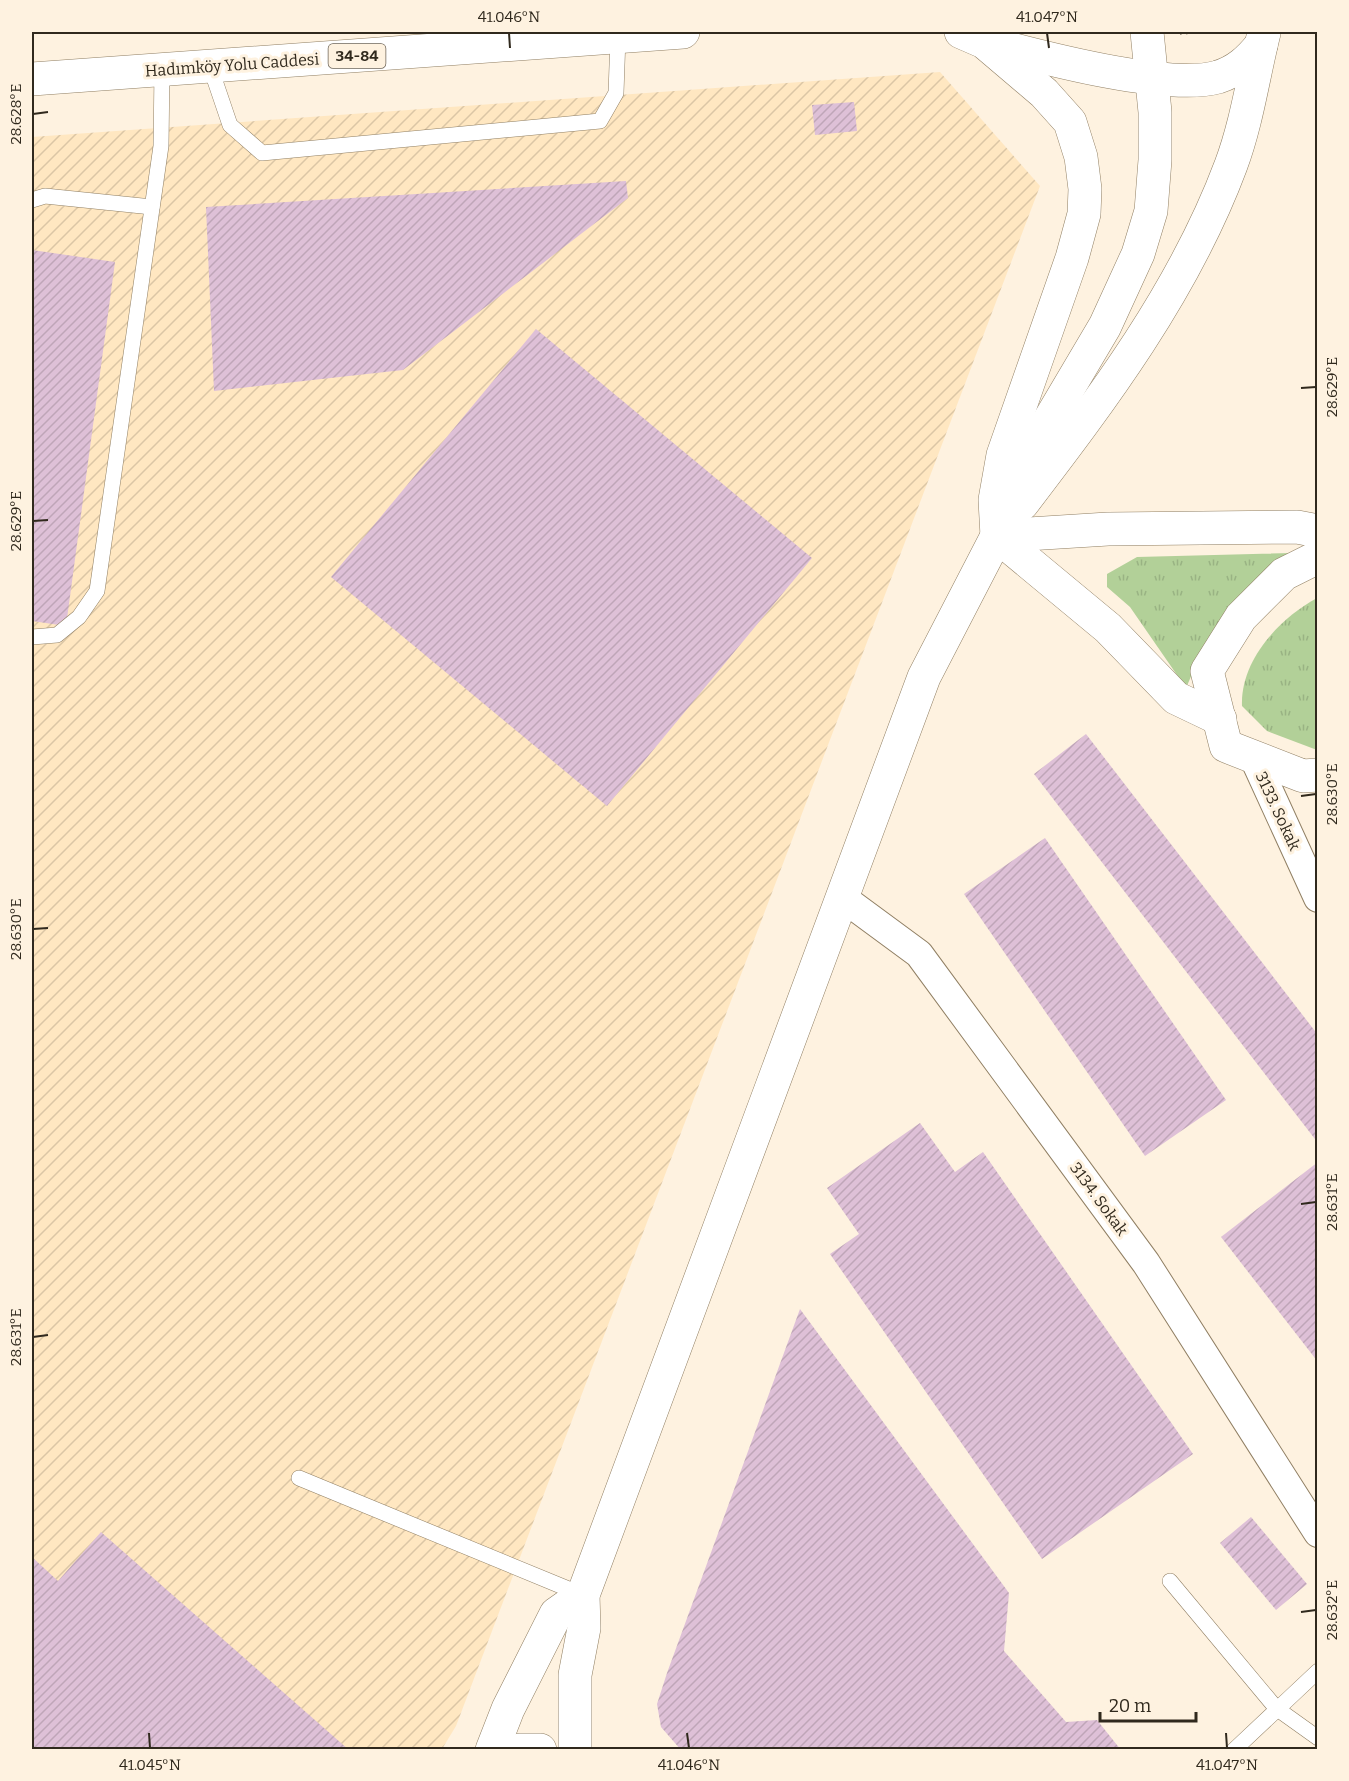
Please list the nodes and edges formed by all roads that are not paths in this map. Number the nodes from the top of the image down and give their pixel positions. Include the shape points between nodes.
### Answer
1 (683, 32) edge
2 (1148, 32) edge
3 (618, 37) junction
4 (973, 37) edge
5 (1262, 38) edge
6 (210, 66) junction
7 (162, 70) junction
8 (1150, 77) junction
9 (32, 79) edge
10 (32, 200) edge
11 (152, 207) junction
12 (1317, 531) edge
13 (997, 536) junction
14 (1317, 557) edge
15 (32, 637) edge
16 (1220, 719) junction
17 (1252, 756) junction
18 (1317, 775) edge
19 (843, 898) junction
20 (1317, 898) edge
21 (299, 1478) dead end
22 (1317, 1533) edge
23 (1170, 1581) dead end
24 (583, 1595) junction
25 (1317, 1671) edge
26 (1276, 1708) junction
27 (1317, 1738) edge
28 (492, 1749) edge
29 (520, 1749) edge
30 (540, 1749) edge
31 (575, 1749) edge
32 (1234, 1749) edge

1 - 3 main road, Hadımköy Yolu Caddesi / 34-84
2 - 8 main road
3 - 6 main road, Hadımköy Yolu Caddesi / 34-84
3 - 6 lane via 616,93 600,121 262,153 230,126
4 - 8 main road via 1051,60
4 - 13 main road via 1044,93 1070,123 1081,157 1085,189 1084,214 1072,258 1003,455 995,500
5 - 8 main road via 1250,59 1217,77
5 - 13 main road via 1232,163 1207,224 1150,328 1087,420
6 - 7 main road, Hadımköy Yolu Caddesi / 34-84
7 - 9 main road, Hadımköy Yolu Caddesi / 34-84
7 - 11 lane via 161,146
8 - 13 main road via 1155,160 1150,212 1138,254 1105,326 1034,446
10 - 11 lane via 45,196
11 - 15 lane via 98,591 79,617 57,635
12 - 13 main road via 1297,527 1108,529
13 - 16 main road via 1108,628 1176,698
13 - 19 main road via 924,677
14 - 16 main road via 1284,574 1241,617 1208,671
16 - 17 main road via 1226,746
17 - 18 main road via 1303,776
17 - 20 street, 3133. Sokak
19 - 22 street, 3134. Sokak via 920,954 1146,1263
19 - 24 main road
21 - 24 lane
23 - 26 lane
24 - 28 main road via 556,1614
24 - 31 main road via 584,1628 575,1675
25 - 26 lane
26 - 27 lane
26 - 32 lane
29 - 30 main road

